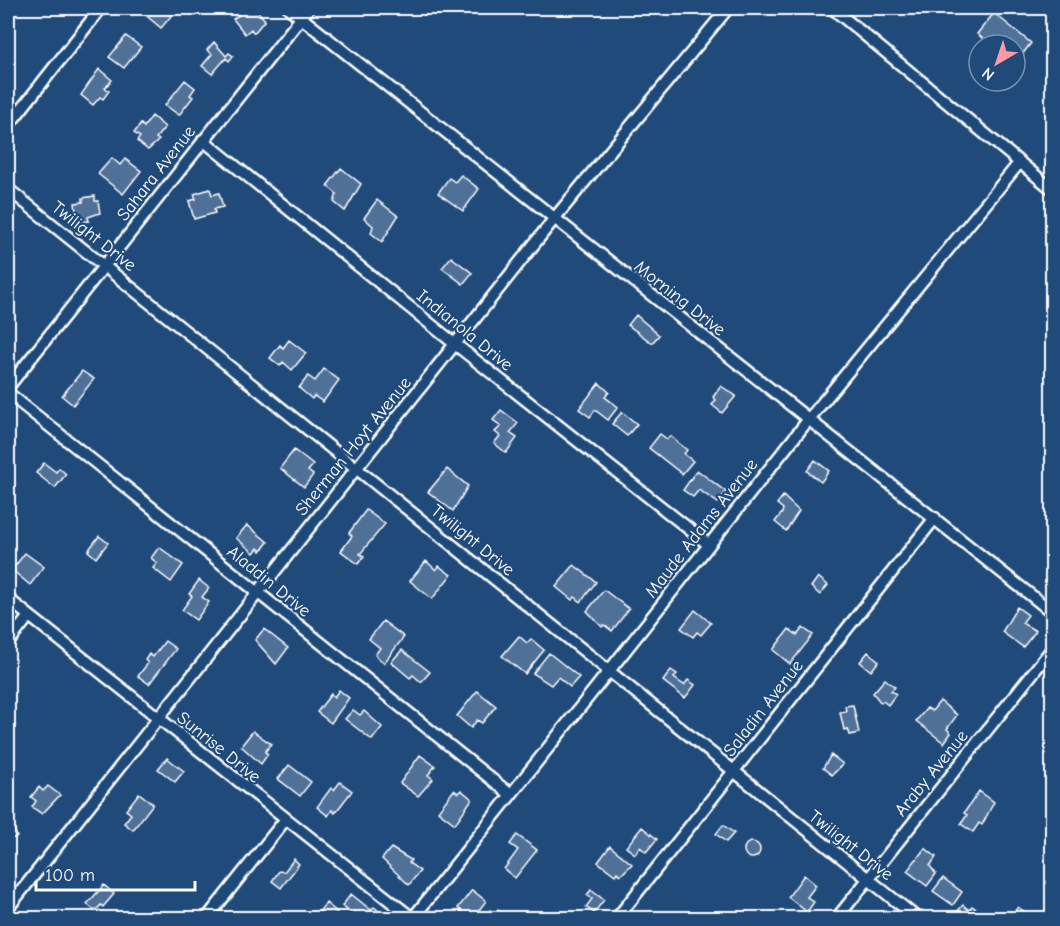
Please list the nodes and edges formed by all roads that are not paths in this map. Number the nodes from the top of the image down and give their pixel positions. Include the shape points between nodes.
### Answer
1 (101, 8) edge
2 (290, 8) edge
3 (309, 8) edge
4 (728, 8) edge
5 (832, 8) edge
6 (301, 17) junction
7 (8, 126) edge
8 (203, 140) junction
9 (1020, 162) junction
10 (8, 189) edge
11 (1053, 189) edge
12 (555, 219) junction
13 (105, 264) junction
14 (455, 344) junction
15 (8, 387) edge
16 (8, 393) edge
17 (809, 419) junction
18 (357, 468) junction
19 (935, 518) junction
20 (708, 544) junction
21 (257, 593) junction
22 (8, 599) edge
23 (1053, 612) edge
24 (29, 616) junction
25 (8, 643) edge
26 (1053, 649) edge
27 (609, 670) junction
28 (157, 718) junction
29 (733, 772) junction
30 (510, 794) junction
31 (285, 820) junction
32 (867, 879) junction
33 (8, 908) edge
34 (207, 918) edge
35 (412, 918) edge
36 (617, 918) edge
37 (837, 918) edge
38 (917, 918) edge

1 - 7 street
2 - 6 street, Morning Drive
3 - 6 street, Sahara Avenue
4 - 12 street, Sherman Hoyt Avenue
5 - 9 street
6 - 8 street, Sahara Avenue
6 - 12 street, Morning Drive
8 - 13 street, Sahara Avenue
8 - 14 street, Indianola Drive
9 - 11 street
9 - 17 street, Maude Adams Avenue
10 - 13 street, Twilight Drive
12 - 14 street, Sherman Hoyt Avenue
12 - 17 street, Morning Drive
13 - 15 street, Sahara Avenue
13 - 18 street, Twilight Drive
14 - 18 street, Sherman Hoyt Avenue
14 - 20 street, Indianola Drive
16 - 21 street, Aladdin Drive
17 - 19 street, Morning Drive
17 - 20 street, Maude Adams Avenue
18 - 21 street, Sherman Hoyt Avenue
18 - 27 street, Twilight Drive
19 - 23 street, Morning Drive
19 - 29 street, Saladin Avenue
20 - 27 street, Maude Adams Avenue
21 - 28 street, Sherman Hoyt Avenue
21 - 30 street, Aladdin Drive
22 - 24 street, Sunrise Drive
24 - 25 street
24 - 28 street, Sunrise Drive
26 - 32 street, Araby Avenue
27 - 29 street, Twilight Drive
27 - 30 street, Maude Adams Avenue
28 - 31 street, Sunrise Drive
28 - 33 street, Sherman Hoyt Avenue
29 - 32 street, Twilight Drive
29 - 36 street, Saladin Avenue
30 - 35 street, Maude Adams Avenue
31 - 34 street
31 - 35 street, Sunrise Drive
32 - 37 street, Araby Avenue
32 - 38 street, Twilight Drive

